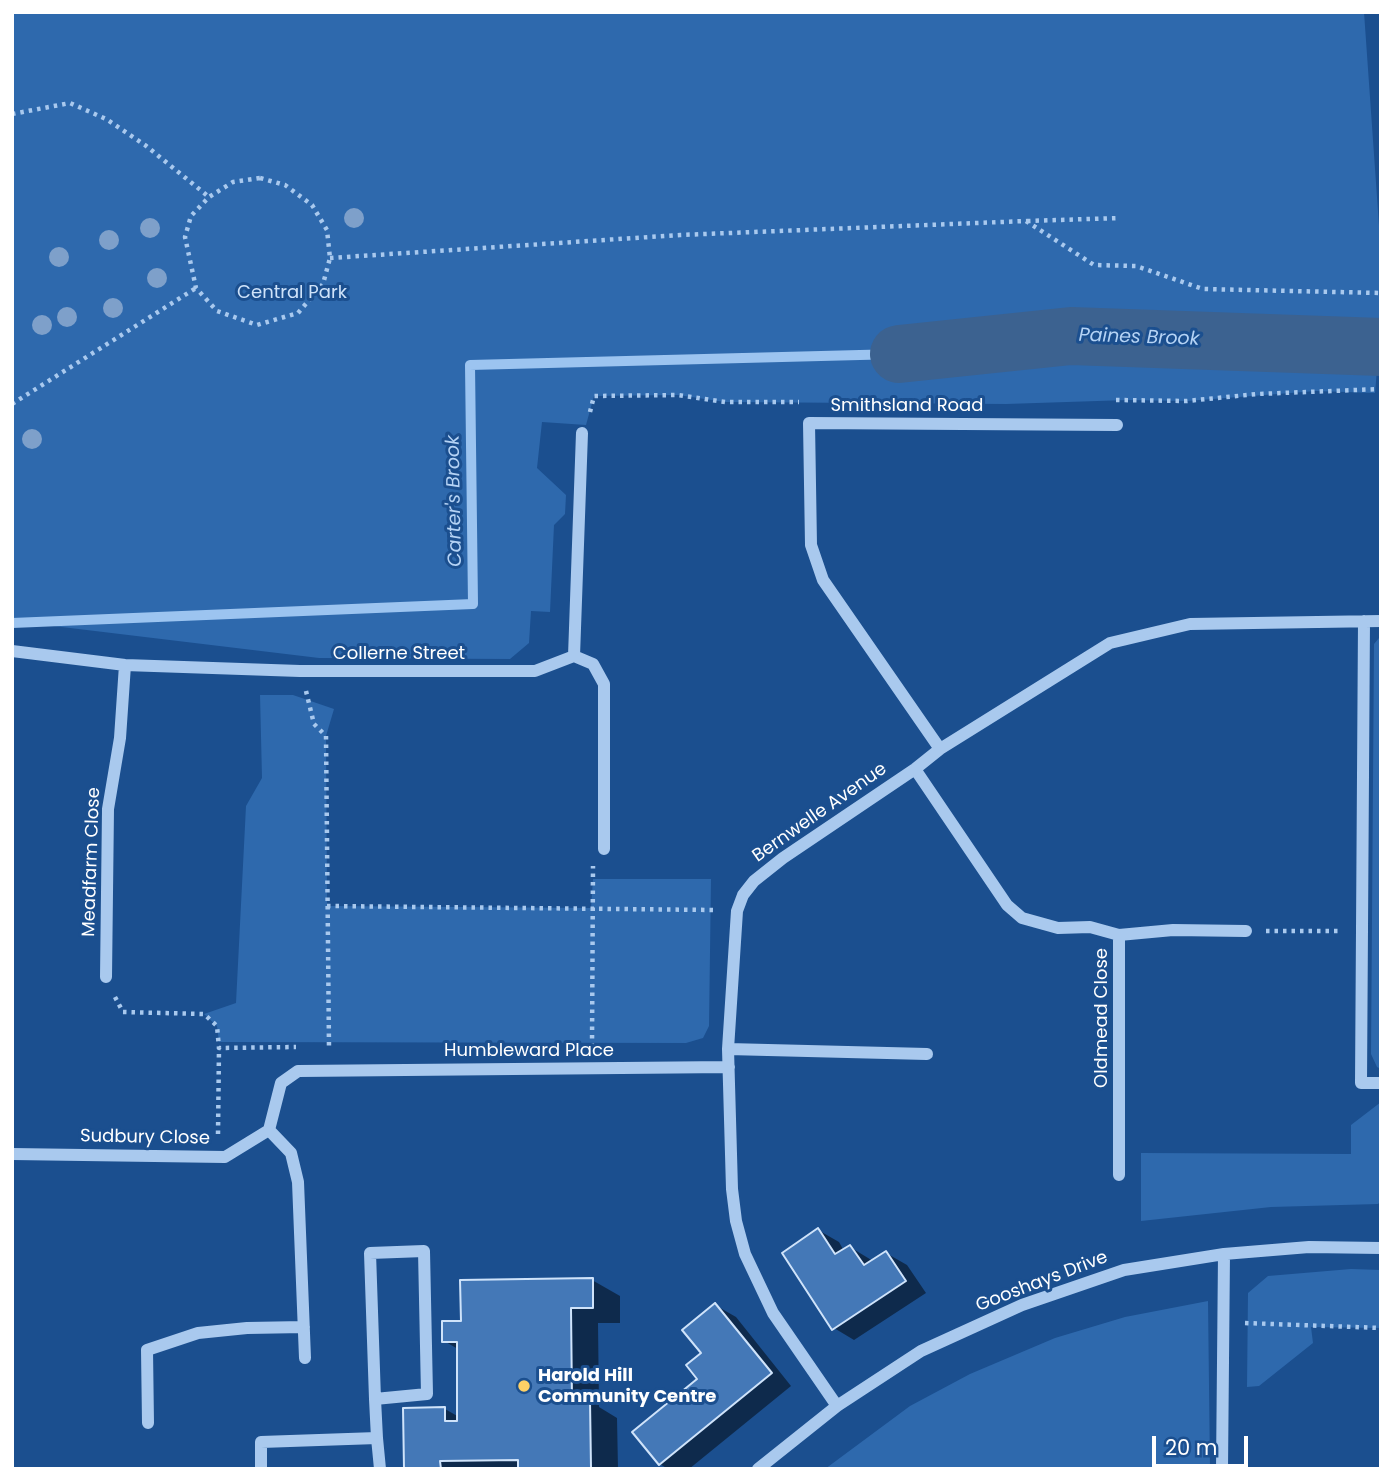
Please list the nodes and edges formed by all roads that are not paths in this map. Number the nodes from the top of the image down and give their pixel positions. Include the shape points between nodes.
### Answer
1 (1117, 425) dead end
2 (582, 433) dead end
3 (1364, 621) junction
4 (1381, 621) edge
5 (12, 651) edge
6 (574, 656) junction
7 (125, 665) junction
8 (940, 749) junction
9 (915, 769) junction
10 (604, 849) road end
11 (1246, 930) road end
12 (1119, 935) junction
13 (106, 977) road end
14 (728, 1049) junction
15 (927, 1054) dead end
16 (729, 1067) junction
17 (1381, 1083) edge
18 (269, 1130) junction
19 (12, 1154) edge
20 (1119, 1175) dead end
21 (1381, 1248) edge
22 (1224, 1254) junction
23 (304, 1327) junction
24 (305, 1358) dead end
25 (375, 1399) junction
26 (836, 1406) junction
27 (148, 1423) dead end
28 (377, 1438) junction
29 (261, 1469) edge
30 (380, 1469) edge
31 (758, 1469) edge
32 (1222, 1469) edge

1 - 8 street, Smithsland Road via 809,424 811,545 823,580
2 - 6 street
3 - 4 street, Bernwelle Avenue
3 - 8 street, Bernwelle Avenue via 1190,624 1110,643
3 - 17 street via 1361,1083
5 - 7 street, Collerne Street
6 - 7 street, Collerne Street via 535,671
6 - 10 street via 593,664 604,684
7 - 13 street, Meadfarm Close via 120,738 108,809
8 - 9 street, Bernwelle Avenue
9 - 12 street, Oldmead Close via 1007,905 1022,918 1058,928 1090,927
9 - 14 street, Bernwelle Avenue via 783,858 743,895 737,911
11 - 12 street
12 - 20 street, Oldmead Close
14 - 15 street
14 - 16 street, Bernwelle Avenue
16 - 18 street, Humbleward Place via 298,1071 281,1083
16 - 26 street, Bernwelle Avenue via 732,1189 745,1254 773,1313
18 - 19 street, Sudbury Close via 225,1157
18 - 23 street via 292,1153 298,1182
21 - 22 street, Gooshays Drive via 1309,1247
22 - 26 street, Gooshays Drive via 1124,1270 1022,1306 921,1350
22 - 32 street
23 - 24 street
23 - 27 street via 198,1333 146,1350
25 - 25 street via 370,1253 424,1251 427,1394
25 - 28 street
26 - 31 street, Gooshays Drive
28 - 29 street via 261,1442
28 - 30 street

